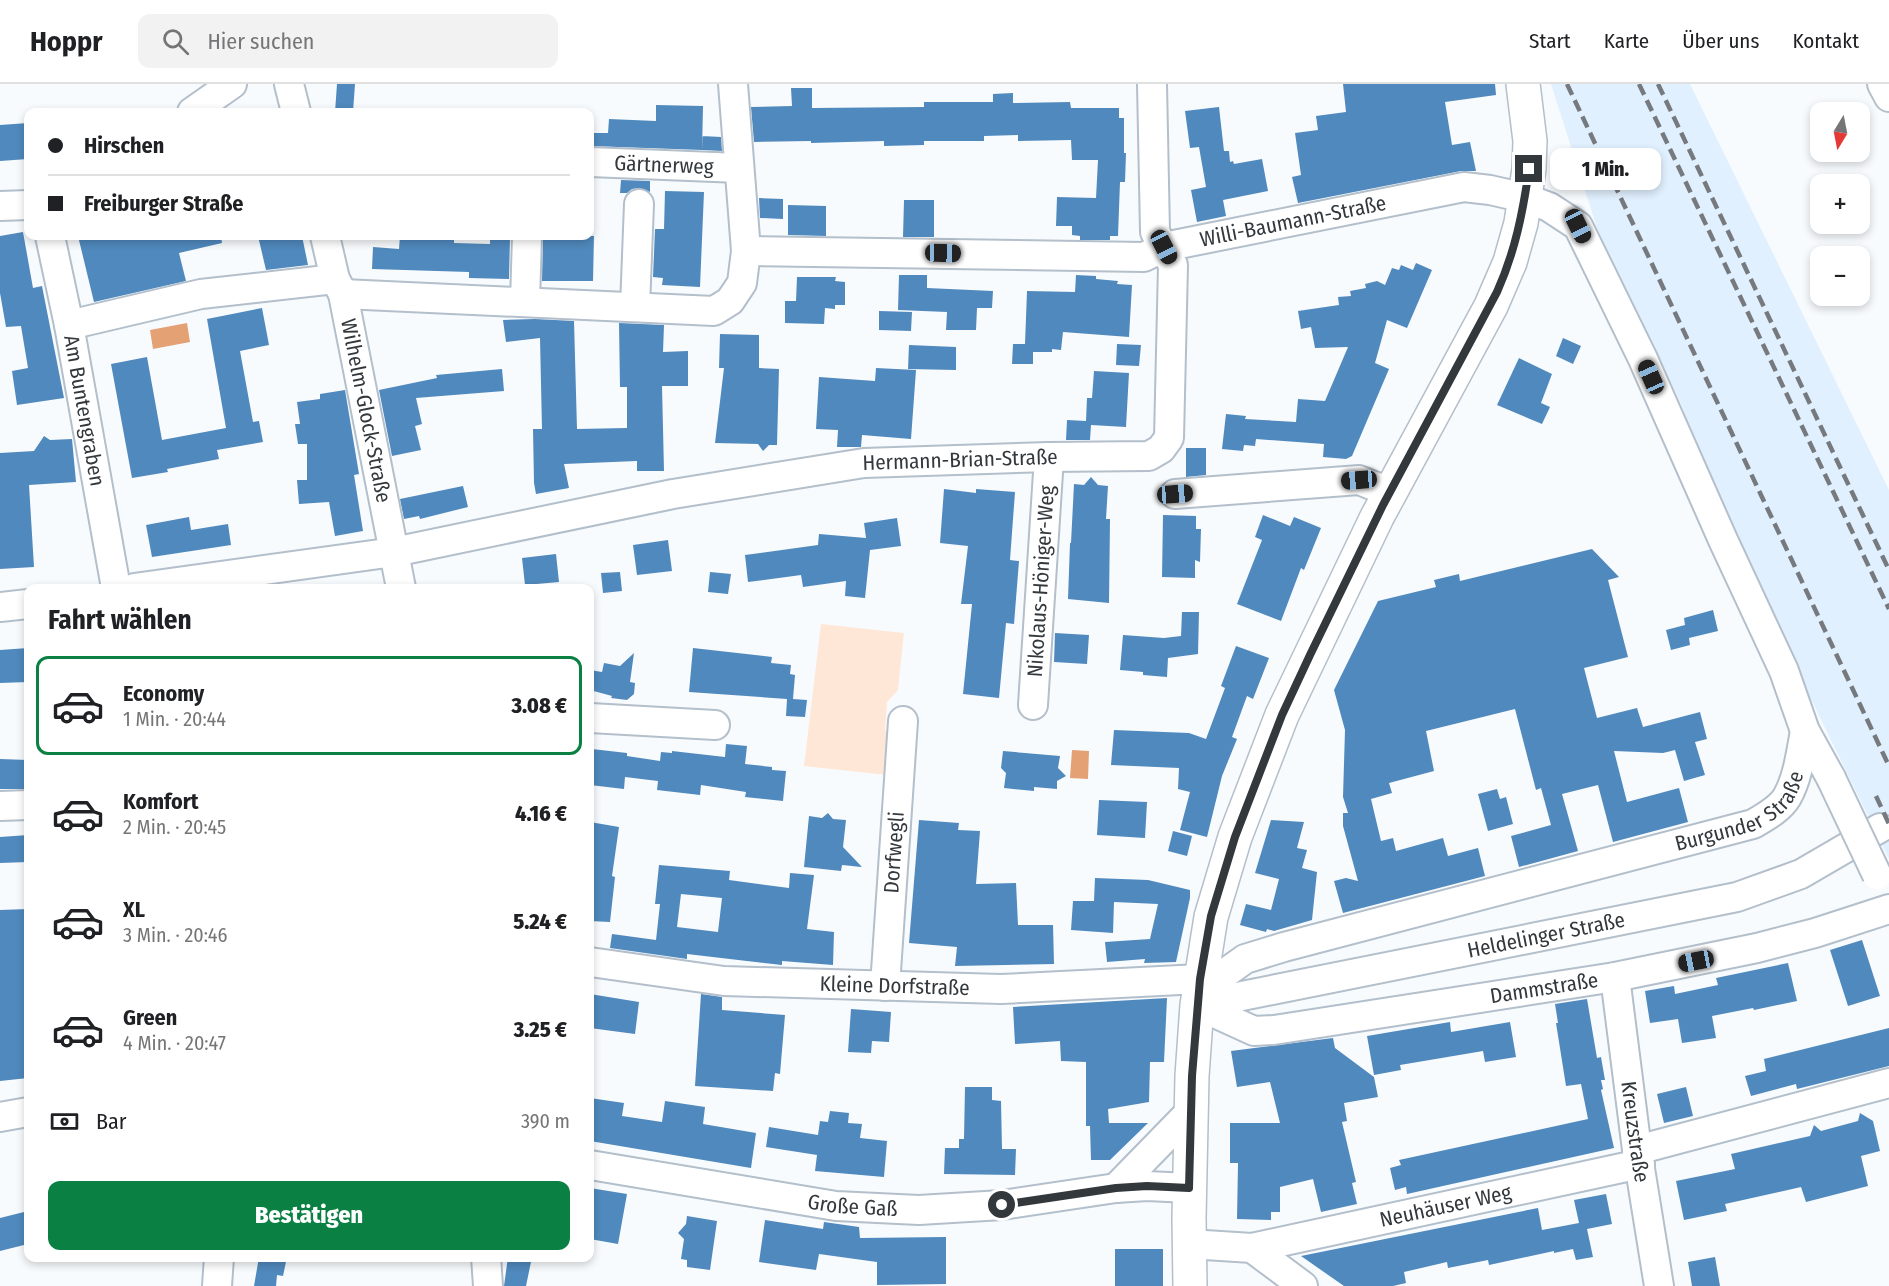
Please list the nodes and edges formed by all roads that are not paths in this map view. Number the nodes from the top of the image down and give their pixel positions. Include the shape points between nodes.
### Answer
1 (232, 84) edge
2 (289, 84) edge
3 (733, 84) edge
4 (1152, 84) edge
5 (1524, 84) edge
6 (1882, 84) edge
7 (1889, 97) edge
8 (198, 108) edge
9 (295, 108) edge
10 (594, 162) edge
11 (738, 168) junction
12 (1525, 198) junction
13 (639, 204) dead end
14 (24, 205) edge
15 (0, 206) edge
16 (51, 240) edge
17 (326, 240) edge
18 (527, 240) edge
19 (1164, 247) junction
20 (746, 251) junction
21 (339, 286) junction
22 (525, 302) junction
23 (635, 307) junction
24 (69, 326) junction
25 (1049, 457) junction
26 (1389, 492) junction
27 (1175, 494) dead end
28 (394, 552) junction
29 (115, 584) edge
30 (163, 584) edge
31 (400, 584) edge
32 (24, 604) edge
33 (0, 607) edge
34 (1032, 705) dead end
35 (594, 718) edge
36 (903, 721) dead end
37 (714, 725) dead end
38 (1806, 731) junction
39 (24, 805) edge
40 (0, 806) edge
41 (1880, 828) dead end
42 (1889, 907) edge
43 (594, 963) edge
44 (1615, 977) junction
45 (885, 986) junction
46 (1198, 992) junction
47 (1889, 1083) edge
48 (1191, 1111) junction
49 (24, 1113) edge
50 (0, 1117) edge
51 (1639, 1157) junction
52 (594, 1166) edge
53 (1116, 1188) junction
54 (1189, 1188) junction
55 (1189, 1244) junction
56 (1252, 1248) junction
57 (219, 1262) edge
58 (486, 1262) edge
59 (218, 1286) edge
60 (488, 1286) edge
61 (1190, 1286) edge
62 (1303, 1286) edge
63 (1659, 1286) edge

1 - 8 street
2 - 9 street
3 - 11 street, Gärtnerweg
4 - 19 street, Hermann-Brian-Straße via 1155,232
5 - 12 main road via 1530,141
6 - 7 street
10 - 11 street, Gärtnerweg
11 - 20 street, Gärtnerweg
12 - 19 street, Willi-Baumann-Straße via 1464,187
12 - 26 main road via 1510,262 1491,306
12 - 38 street, Burgunder Straße via 1550,207 1578,226 1643,359 1784,671
13 - 23 street
14 - 15 street
16 - 24 street, Am Buntengraben
17 - 21 street, Wilhelm-Glock-Straße
18 - 22 street
19 - 20 street, Willi-Baumann-Straße via 1144,257
19 - 25 street, Hermann-Brian-Straße via 1173,265 1169,438 1149,456
20 - 23 street via 742,284 730,301 714,311
21 - 22 street
21 - 24 street via 201,294
21 - 28 street, Wilhelm-Glock-Straße
22 - 23 street
24 - 29 street, Am Buntengraben
25 - 28 street, Hermann-Brian-Straße via 864,463 673,494
25 - 34 street, Nikolaus-Höniger-Weg
26 - 27 street via 1359,480
26 - 46 main road via 1267,752 1211,916
28 - 30 street, Hermann-Brian-Straße
28 - 31 street, Wilhelm-Glock-Straße
32 - 33 street
35 - 37 street
36 - 45 street, Dorfwegli
38 - 42 street, bridge
38 - 46 street, Burgunder Straße via 1787,797 1753,824 1284,947 1245,959
39 - 40 street
41 - 46 street, Heldelinger Straße via 1801,874 1737,897
42 - 44 street, Dammstraße via 1757,948
43 - 45 street, Kleine Dorfstraße via 724,981
44 - 46 street, Dammstraße via 1254,1031
44 - 51 street, Kreuzstraße
45 - 46 street, Kleine Dorfstraße via 1001,989 1129,984
46 - 48 main road
47 - 51 street, Neuhäuser Weg
48 - 53 street
48 - 54 main road
49 - 50 street
51 - 56 street, Neuhäuser Weg
51 - 63 street, Kreuzstraße
52 - 53 street, Große Gaß via 836,1206 919,1210 1002,1205
53 - 54 street, Große Gaß
54 - 55 main road
55 - 56 street, Neuhäuser Weg
55 - 61 main road
56 - 62 street
57 - 59 street
58 - 60 street

